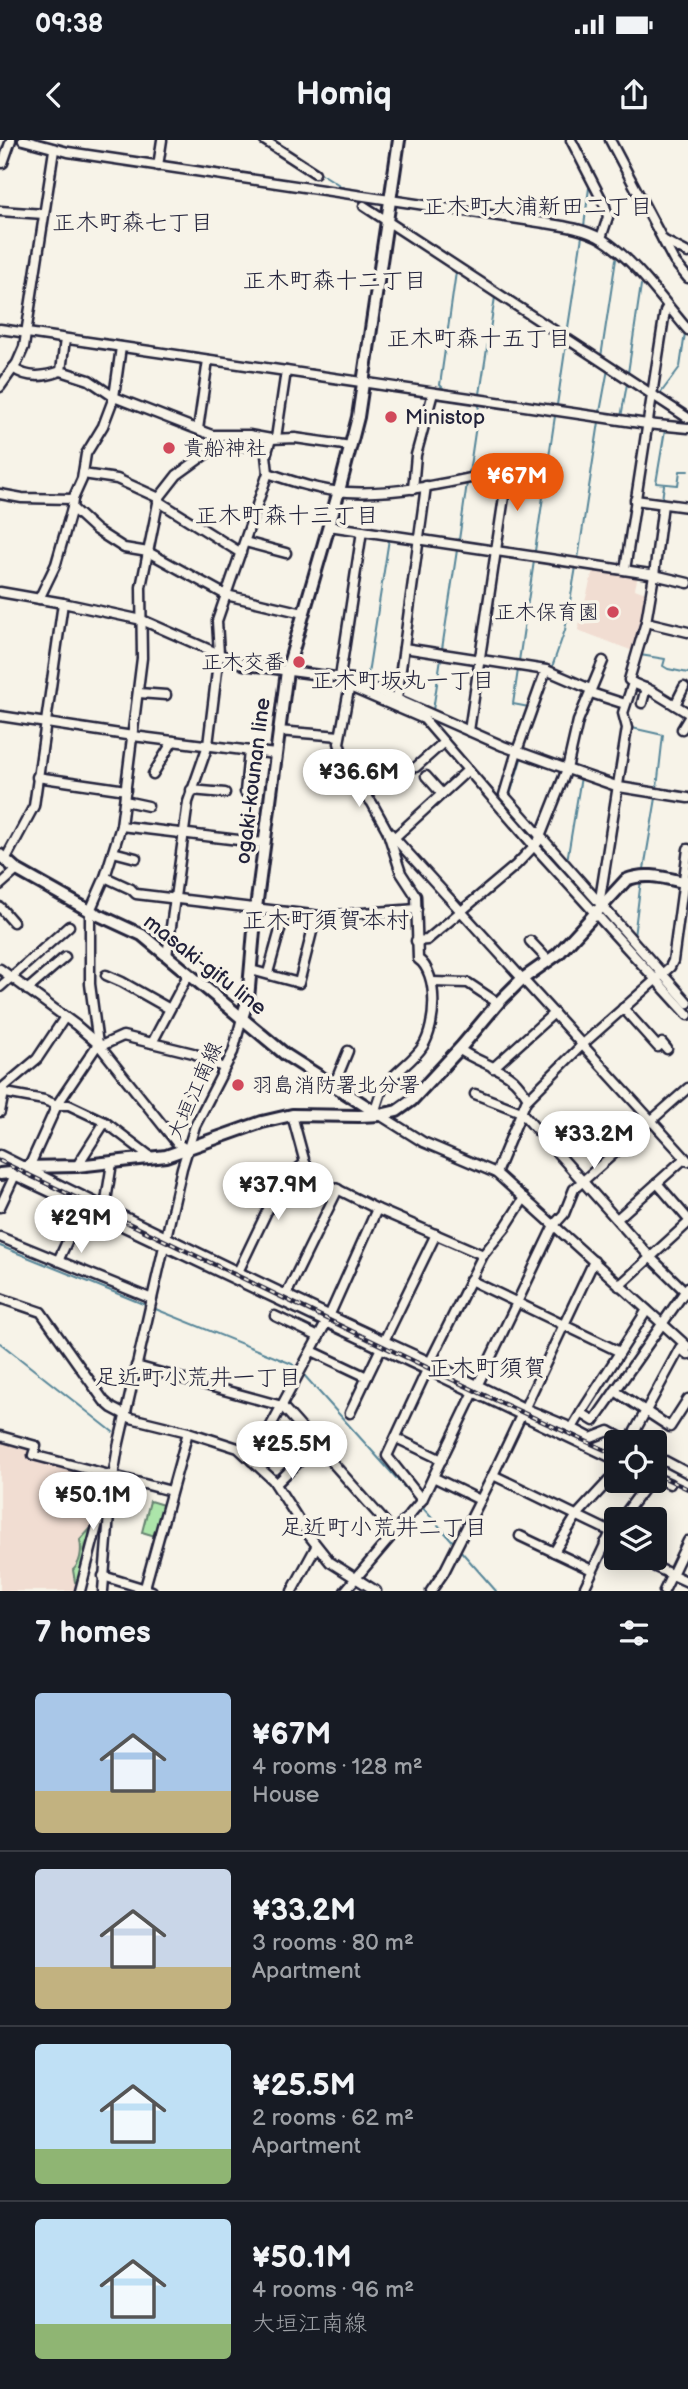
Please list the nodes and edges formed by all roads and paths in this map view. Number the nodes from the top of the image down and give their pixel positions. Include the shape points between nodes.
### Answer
1 (11, 140) edge
2 (23, 140) edge
3 (162, 140) edge
4 (264, 140) edge
5 (399, 140) edge
6 (571, 140) edge
7 (610, 140) edge
8 (54, 150) junction
9 (0, 162) edge
10 (158, 166) junction
11 (315, 173) dead end
12 (390, 200) junction
13 (364, 206) dead end
14 (0, 211) edge
15 (44, 214) junction
16 (387, 221) junction
17 (601, 239) junction
18 (663, 240) junction
19 (688, 253) edge
20 (688, 278) edge
21 (667, 306) junction
22 (0, 329) edge
23 (688, 330) edge
24 (27, 333) junction
25 (65, 339) junction
26 (121, 347) junction
27 (208, 360) junction
28 (13, 368) junction
29 (61, 371) junction
30 (286, 371) junction
31 (363, 382) junction
32 (0, 387) edge
33 (433, 393) junction
34 (652, 394) junction
35 (114, 397) junction
36 (688, 418) edge
37 (648, 425) junction
38 (688, 428) edge
39 (198, 429) junction
40 (261, 438) junction
41 (274, 439) junction
42 (351, 446) junction
43 (268, 473) junction
44 (83, 474) junction
45 (426, 486) junction
46 (413, 489) junction
47 (339, 491) junction
48 (0, 494) edge
49 (159, 500) junction
50 (635, 500) junction
51 (73, 504) junction
52 (663, 504) junction
53 (688, 507) edge
54 (329, 526) junction
55 (362, 531) junction
56 (419, 539) junction
57 (245, 542) junction
58 (496, 550) junction
59 (148, 552) junction
60 (286, 553) dead end
61 (241, 554) junction
62 (625, 570) junction
63 (654, 575) junction
64 (688, 583) edge
65 (0, 592) edge
66 (226, 595) junction
67 (39, 599) junction
68 (63, 603) junction
69 (303, 613) junction
70 (142, 620) junction
71 (646, 622) junction
72 (688, 632) edge
73 (404, 648) junction
74 (219, 654) junction
75 (480, 659) junction
76 (603, 661) dead end
77 (545, 670) junction
78 (287, 671) junction
79 (340, 677) junction
80 (351, 683) junction
81 (633, 683) junction
82 (684, 687) dead end
83 (646, 688) junction
84 (590, 691) junction
85 (139, 692) junction
86 (166, 695) dead end
87 (397, 698) junction
88 (642, 703) dead end
89 (625, 704) junction
90 (675, 705) junction
91 (688, 713) edge
92 (0, 716) edge
93 (688, 719) edge
94 (45, 723) junction
95 (682, 729) dead end
96 (469, 731) junction
97 (278, 732) junction
98 (133, 736) junction
99 (340, 736) junction
100 (173, 741) junction
101 (444, 742) junction
102 (208, 745) junction
103 (249, 751) junction
104 (517, 751) junction
105 (275, 754) junction
106 (416, 767) dead end
107 (567, 769) junction
108 (468, 770) junction
109 (152, 774) dead end
110 (426, 776) dead end
111 (37, 777) junction
112 (619, 787) junction
113 (126, 790) junction
114 (191, 790) junction
115 (245, 792) dead end
116 (225, 793) dead end
117 (442, 794) junction
118 (688, 798) edge
119 (125, 801) junction
120 (148, 806) dead end
121 (121, 826) junction
122 (387, 830) junction
123 (182, 834) junction
124 (395, 837) junction
125 (540, 837) junction
126 (264, 843) junction
127 (534, 846) junction
128 (688, 849) edge
129 (113, 852) junction
130 (3, 857) edge
131 (136, 858) dead end
132 (17, 870) junction
133 (104, 877) junction
134 (685, 882) edge
135 (0, 885) edge
136 (175, 899) junction
137 (0, 907) edge
138 (256, 908) junction
139 (417, 909) junction
140 (600, 909) junction
141 (460, 910) junction
142 (90, 911) junction
143 (285, 912) junction
144 (316, 916) junction
145 (13, 922) dead end
146 (69, 926) dead end
147 (416, 941) junction
148 (530, 941) dead end
149 (167, 956) junction
150 (65, 957) dead end
151 (549, 961) junction
152 (0, 969) edge
153 (251, 970) junction
154 (189, 973) junction
155 (268, 973) junction
156 (106, 975) dead end
157 (10, 977) junction
158 (660, 977) junction
159 (522, 979) junction
160 (432, 982) junction
161 (0, 987) edge
162 (27, 990) junction
163 (498, 1003) junction
164 (688, 1003) edge
165 (168, 1008) junction
166 (623, 1008) junction
167 (554, 1013) junction
168 (688, 1015) edge
169 (65, 1017) junction
170 (242, 1018) junction
171 (152, 1043) junction
172 (98, 1044) junction
173 (583, 1044) junction
174 (459, 1049) junction
175 (667, 1049) dead end
176 (348, 1051) dead end
177 (223, 1068) junction
178 (493, 1068) junction
179 (334, 1085) junction
180 (688, 1088) edge
181 (1, 1092) edge
182 (475, 1094) dead end
183 (528, 1098) junction
184 (57, 1105) junction
185 (0, 1112) edge
186 (521, 1112) junction
187 (378, 1113) junction
188 (292, 1115) junction
189 (652, 1121) junction
190 (105, 1122) junction
191 (594, 1131) dead end
192 (187, 1150) junction
193 (614, 1153) junction
194 (0, 1155) edge
195 (153, 1159) junction
196 (687, 1159) edge
197 (112, 1163) junction
198 (305, 1163) junction
199 (77, 1166) junction
200 (28, 1167) junction
201 (496, 1173) junction
202 (8, 1174) edge
203 (583, 1181) junction
204 (657, 1183) junction
205 (338, 1189) junction
206 (524, 1198) junction
207 (0, 1207) edge
208 (83, 1207) junction
209 (105, 1207) junction
210 (377, 1209) junction
211 (617, 1219) junction
212 (688, 1221) edge
213 (554, 1225) junction
214 (436, 1234) junction
215 (0, 1237) edge
216 (165, 1241) junction
217 (483, 1255) junction
218 (650, 1257) junction
219 (58, 1261) junction
220 (594, 1261) junction
221 (239, 1272) junction
222 (470, 1280) junction
223 (619, 1286) junction
224 (687, 1291) edge
225 (286, 1295) junction
226 (0, 1298) edge
227 (152, 1299) junction
228 (517, 1303) junction
229 (647, 1310) junction
230 (275, 1316) dead end
231 (328, 1319) junction
232 (662, 1323) junction
233 (563, 1325) junction
234 (319, 1337) junction
235 (382, 1344) junction
236 (688, 1347) edge
237 (312, 1351) junction
238 (620, 1352) junction
239 (688, 1355) edge
240 (136, 1366) junction
241 (428, 1366) junction
242 (367, 1377) junction
243 (479, 1382) dead end
244 (615, 1391) junction
245 (474, 1392) junction
246 (688, 1399) edge
247 (282, 1406) junction
248 (645, 1409) junction
249 (522, 1412) junction
250 (350, 1413) dead end
251 (581, 1413) junction
252 (124, 1415) junction
253 (572, 1428) junction
254 (635, 1430) edge
255 (188, 1432) junction
256 (604, 1434) edge
257 (0, 1436) edge
258 (396, 1438) junction
259 (317, 1444) junction
260 (604, 1454) edge
261 (442, 1460) junction
262 (252, 1461) junction
263 (667, 1462) edge
264 (688, 1473) edge
265 (113, 1475) junction
266 (493, 1475) junction
267 (433, 1477) junction
268 (667, 1483) edge
269 (670, 1484) dead end
270 (276, 1485) junction
271 (604, 1486) edge
272 (111, 1489) junction
273 (171, 1491) junction
274 (422, 1500) junction
275 (480, 1500) junction
276 (577, 1515) junction
277 (604, 1525) edge
278 (395, 1533) junction
279 (520, 1536) dead end
280 (688, 1541) edge
281 (316, 1546) junction
282 (604, 1547) edge
283 (554, 1552) junction
284 (592, 1570) junction
285 (663, 1570) edge
286 (672, 1574) junction
287 (103, 1576) junction
288 (356, 1578) junction
289 (688, 1582) edge
290 (147, 1590) edge
291 (80, 1591) edge
292 (103, 1591) edge
293 (292, 1591) edge
294 (345, 1591) edge
295 (376, 1591) edge
296 (431, 1591) edge
297 (583, 1591) edge
298 (664, 1591) edge

1 - 9 street
2 - 8 street
3 - 10 street
4 - 11 street
5 - 12 main road, ogaki-kounan line
6 - 17 street via 605,206 608,217
7 - 18 street
8 - 10 street
8 - 15 street
10 - 12 street
12 - 16 main road, ogaki-kounan line
12 - 17 street via 567,227
13 - 16 street
14 - 15 street
15 - 24 street
16 - 31 main road, ogaki-kounan line
16 - 34 street
17 - 21 street via 620,253
18 - 19 street
18 - 20 street
21 - 23 street
21 - 34 street
22 - 24 street
24 - 25 street
24 - 28 street
25 - 26 street
25 - 29 street
26 - 27 street
26 - 35 street
27 - 30 street
27 - 39 street
28 - 29 street via 23,375
28 - 32 street
29 - 35 street via 89,380
30 - 31 street
30 - 41 street
31 - 33 street
31 - 42 main road, ogaki-kounan line
33 - 37 street
33 - 46 street via 416,455
34 - 36 street
34 - 37 street
35 - 39 street
35 - 44 street via 86,454
37 - 38 street
37 - 50 street
39 - 40 street via 212,435
40 - 41 street
40 - 49 street via 254,445 213,449 177,475
41 - 42 street
41 - 43 street via 266,456
42 - 47 main road, ogaki-kounan line
43 - 47 street via 312,488
43 - 57 street
44 - 49 street via 117,479
44 - 51 street
45 - 46 street
45 - 56 street
45 - 58 street via 509,470
46 - 47 street
47 - 54 main road, ogaki-kounan line
48 - 51 street
49 - 59 street
49 - 61 street
50 - 52 street
50 - 62 street
51 - 59 street via 96,530 124,548
51 - 67 street via 56,564
52 - 53 street
52 - 63 street
54 - 55 street
54 - 69 main road, ogaki-kounan line
55 - 56 street
55 - 79 street
56 - 58 street
56 - 73 street
57 - 60 street
57 - 61 street
58 - 62 street
58 - 75 street
59 - 66 street
59 - 70 street via 141,587
61 - 66 street
62 - 63 street
63 - 64 street via 678,577
63 - 71 street
65 - 67 street
66 - 69 street
66 - 74 street via 217,621
67 - 68 street
68 - 70 street
68 - 94 street
69 - 78 main road, ogaki-kounan line
70 - 74 street
70 - 85 street
71 - 72 street
71 - 81 street via 629,680
73 - 75 street
73 - 87 street
74 - 78 street via 244,665
74 - 102 street
75 - 77 street
75 - 96 street
76 - 84 street
77 - 84 street
77 - 104 street
78 - 79 street
78 - 97 main road, ogaki-kounan line
79 - 80 street
80 - 87 street
80 - 99 street
80 - 101 street via 424,719
81 - 83 street
81 - 89 street
82 - 90 street
83 - 88 street
83 - 90 street
84 - 89 street
84 - 107 street
85 - 86 street
85 - 98 street
87 - 96 street
89 - 112 street via 627,728
90 - 91 street
92 - 94 street
93 - 95 street
94 - 98 street
94 - 111 street
96 - 104 street
97 - 99 street
97 - 105 main road, ogaki-kounan line
98 - 100 street
98 - 113 street
99 - 122 street via 349,776
100 - 102 street
100 - 109 street
101 - 106 street
101 - 108 street
102 - 103 street
102 - 114 street
103 - 105 street
103 - 115 street
104 - 107 street
104 - 125 street via 504,795
105 - 126 main road, ogaki-kounan line
107 - 112 street
107 - 125 street
108 - 117 street
108 - 127 street
110 - 117 street
111 - 113 street
111 - 130 street via 34,806
112 - 118 street
112 - 140 street
113 - 119 street
114 - 116 street
114 - 123 street
117 - 124 street
119 - 120 street
119 - 121 street
121 - 123 street
121 - 129 street
122 - 124 street
122 - 139 street via 401,873 416,896
123 - 126 street
123 - 136 street
124 - 141 street
125 - 127 street
125 - 140 street
126 - 138 main road, ogaki-kounan line
127 - 140 street
127 - 141 street
128 - 134 street
129 - 131 street
129 - 133 street
130 - 132 main road, masaki-gifu line
132 - 135 street
132 - 142 main road, masaki-gifu line
133 - 136 street via 136,894
133 - 142 street
134 - 140 main road via 635,876
134 - 158 street via 673,961
136 - 138 street
136 - 149 street
137 - 145 street
138 - 143 street
138 - 153 main road, ogaki-kounan line
139 - 144 street
139 - 147 street
140 - 151 main road
140 - 158 street
141 - 147 street via 427,940
141 - 159 street
142 - 149 main road, masaki-gifu line via 142,935
142 - 172 street via 90,984
143 - 144 street
143 - 155 street
144 - 155 street via 299,983
146 - 157 street
147 - 160 street via 418,959
148 - 151 street
149 - 154 main road, masaki-gifu line
150 - 162 street
151 - 159 main road
152 - 157 street
153 - 155 street
153 - 170 main road, ogaki-kounan line
154 - 165 street
154 - 170 main road, masaki-gifu line
156 - 165 street
157 - 161 street
157 - 162 street
158 - 164 street
158 - 166 street
158 - 168 street
159 - 163 main road
159 - 167 street
160 - 163 street via 468,983
160 - 187 street via 433,1010 424,1045 383,1089
162 - 169 street
163 - 174 main road
165 - 171 street
166 - 173 street
166 - 175 street via 657,1047 662,1043
167 - 173 street
167 - 178 street
169 - 172 street
169 - 181 street via 37,1059
170 - 177 street, 大垣江南線 via 233,1052
170 - 179 main road, masaki-gifu line via 286,1055
171 - 172 street via 123,1036
171 - 177 street via 193,1053
172 - 184 street
172 - 192 street
173 - 183 street
173 - 189 street
174 - 178 street
174 - 187 main road via 411,1101 397,1111
176 - 179 street
177 - 192 street, 大垣江南線
178 - 183 street via 513,1079
179 - 187 main road, masaki-gifu line
180 - 189 street
181 - 184 street
181 - 185 street
182 - 186 street
183 - 186 street
184 - 190 street via 69,1105
184 - 200 street
186 - 201 street
186 - 203 street
187 - 188 main road
187 - 201 street via 423,1142
188 - 192 main road
188 - 198 street
189 - 193 street
189 - 196 street
190 - 195 street
190 - 199 street
191 - 193 street
192 - 195 main road
192 - 216 street, 大垣江南線
193 - 203 street
194 - 200 street
195 - 197 main road
196 - 204 street
197 - 199 main road
197 - 209 street
198 - 205 street via 317,1179
198 - 221 street via 281,1182
199 - 200 main road
200 - 202 main road
200 - 209 street
201 - 206 street
202 - 207 street
202 - 208 street
203 - 211 street
203 - 213 street
204 - 211 street
204 - 212 street
205 - 210 street
205 - 225 street
206 - 213 street
206 - 217 street
208 - 216 street
208 - 219 street
209 - 216 street
210 - 214 street
210 - 231 street
211 - 218 street
212 - 218 street
213 - 220 street
213 - 228 street
214 - 217 street
214 - 235 street
215 - 219 street
216 - 221 street
216 - 227 street, 大垣江南線
216 - 231 street
217 - 222 street
218 - 223 street
218 - 224 street
219 - 227 street
220 - 223 street
220 - 233 street
221 - 225 street
222 - 228 street
222 - 241 street
223 - 229 street
224 - 232 street
225 - 231 street
226 - 252 street via 41,1312 104,1401
227 - 240 street, 大垣江南線
228 - 233 street
228 - 243 street
229 - 232 street
229 - 238 street
230 - 234 street
231 - 234 street
231 - 235 street
232 - 236 street
232 - 244 street
233 - 238 street
233 - 249 street
234 - 237 street
235 - 241 street
235 - 242 street
237 - 242 street
237 - 247 street
238 - 251 street
239 - 248 street via 680,1348
240 - 247 street
240 - 252 street, 大垣江南線
241 - 245 street
241 - 249 street
241 - 258 street
242 - 250 street
244 - 248 street
244 - 251 street via 594,1421
245 - 249 street
245 - 261 street
246 - 248 street via 670,1427
247 - 259 street
247 - 262 street
248 - 254 street
249 - 253 street
249 - 260 street
249 - 266 street
251 - 253 street
252 - 255 street
252 - 265 street, 大垣江南線
253 - 256 street via 591,1438
255 - 262 street via 238,1448
255 - 273 street
257 - 265 street via 36,1446 33,1455
258 - 261 street
258 - 274 street via 387,1456
259 - 270 street
259 - 278 street
261 - 267 street
262 - 270 street
263 - 264 street
265 - 272 street, 大垣江南線
265 - 273 street
266 - 275 street
266 - 276 street
267 - 274 street
267 - 275 street
268 - 269 street
270 - 281 street
271 - 276 street
272 - 287 street, 大垣江南線
272 - 291 street
273 - 290 street
274 - 278 street
275 - 296 street
276 - 277 street
276 - 283 street
278 - 288 street
279 - 283 street
280 - 286 street
281 - 288 street via 330,1562
281 - 293 street
282 - 284 street
283 - 284 street
284 - 297 street
285 - 286 street
286 - 289 street
286 - 298 street
287 - 290 street
287 - 292 street, 大垣江南線
288 - 294 street
288 - 295 street

